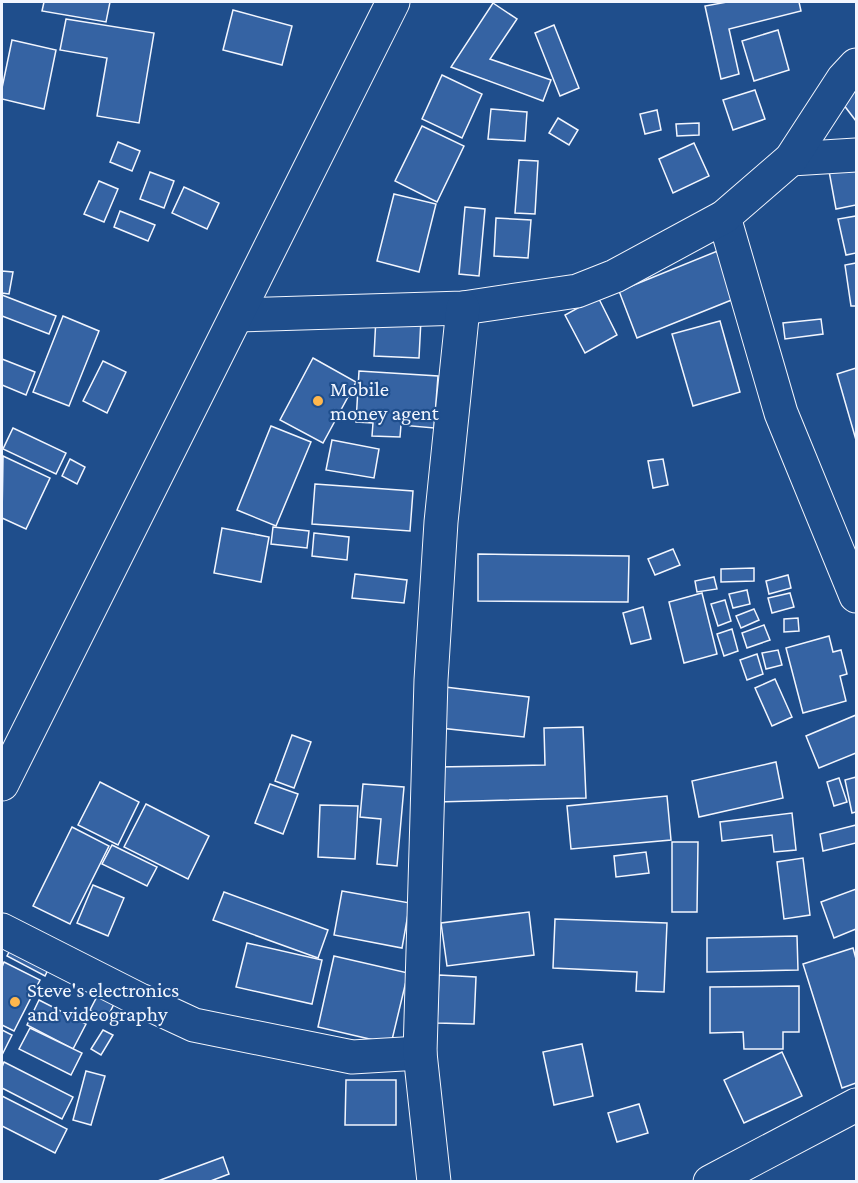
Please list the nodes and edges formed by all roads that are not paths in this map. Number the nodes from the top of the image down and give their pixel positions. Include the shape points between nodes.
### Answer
1 (393, 2) edge
2 (856, 65) edge
3 (856, 155) edge
4 (791, 159) junction
5 (724, 217) junction
6 (463, 308) junction
7 (237, 315) junction
8 (856, 596) edge
9 (2, 784) edge
10 (2, 930) edge
11 (420, 1053) junction
12 (856, 1105) edge
13 (434, 1182) edge
14 (710, 1182) edge

1 - 7 main road
2 - 4 main road
3 - 4 main road
4 - 5 main road
5 - 6 main road via 615,276 577,291
5 - 8 main road via 781,413
6 - 7 main road
6 - 11 main road via 441,522 431,669
7 - 9 main road
10 - 11 main road via 194,1025 352,1057
11 - 13 main road
12 - 14 main road

